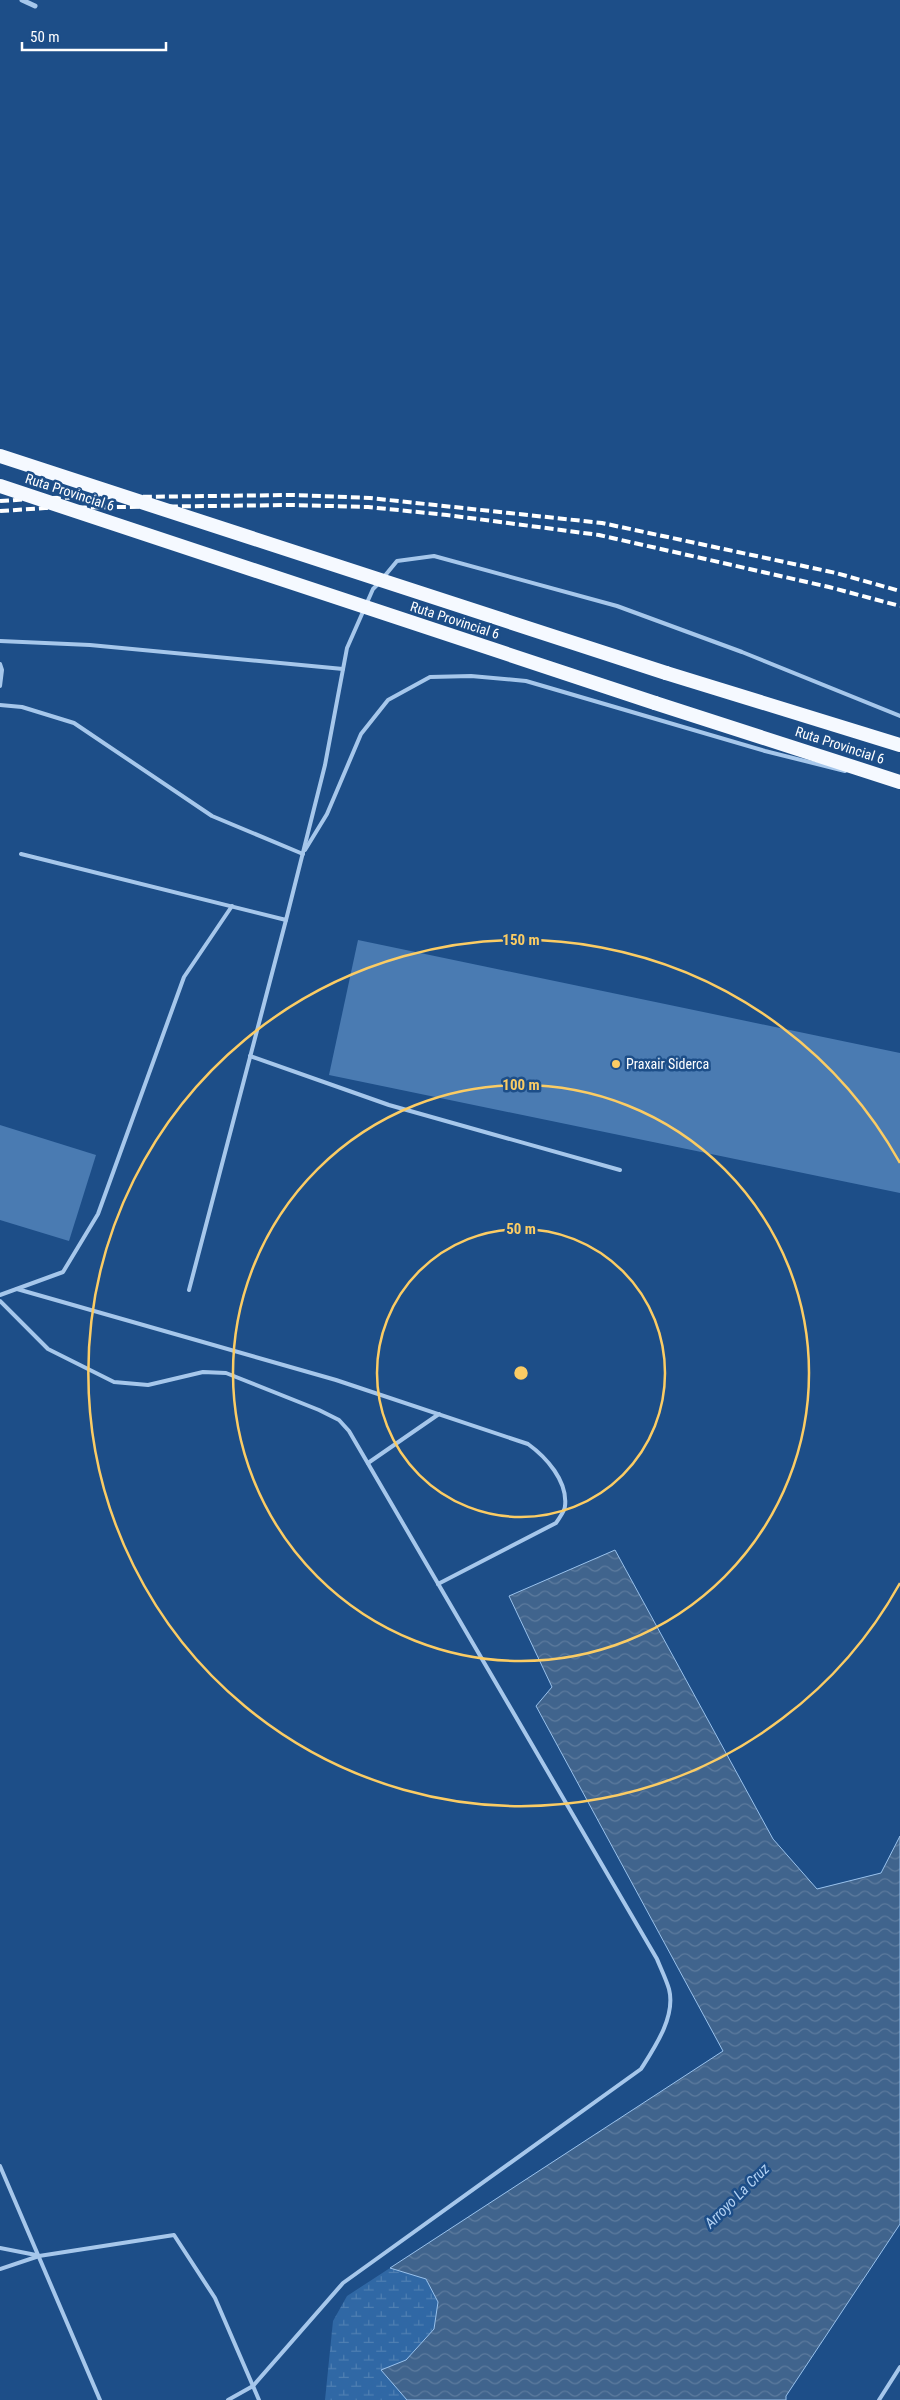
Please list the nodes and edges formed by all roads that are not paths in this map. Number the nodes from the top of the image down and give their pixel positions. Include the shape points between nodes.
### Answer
1 (22, 0) edge
2 (35, 6) dead end
3 (0, 456) edge
4 (0, 486) edge
5 (0, 641) edge
6 (0, 664) edge
7 (343, 669) junction
8 (0, 686) edge
9 (0, 706) edge
10 (900, 716) edge
11 (900, 745) edge
12 (900, 783) edge
13 (21, 854) dead end
14 (303, 854) junction
15 (232, 906) junction
16 (286, 920) junction
17 (250, 1056) junction
18 (620, 1170) dead end
19 (17, 1289) junction
20 (189, 1290) dead end
21 (0, 1295) edge
22 (0, 1301) edge
23 (439, 1414) junction
24 (368, 1463) junction
25 (438, 1584) junction
26 (0, 2166) edge
27 (0, 2248) edge
28 (39, 2256) junction
29 (0, 2269) edge
30 (900, 2367) edge
31 (253, 2386) junction
32 (100, 2400) edge
33 (228, 2400) edge
34 (259, 2400) edge
35 (879, 2400) edge

1 - 2 street
3 - 11 highway, Ruta Provincial 6, bridge via 666,674
4 - 12 highway, Ruta Provincial 6, bridge
5 - 7 lane via 90,644
6 - 8 lane
7 - 10 lane via 347,648 373,589 397,560 434,556 617,606
7 - 14 lane via 325,765
9 - 14 lane via 22,707 74,723 212,816
12 - 14 lane via 765,751 526,681 471,676 430,677 388,700 361,734 327,814
13 - 15 lane
14 - 16 lane
15 - 16 lane
15 - 19 lane via 184,978 98,1214 63,1272
16 - 17 lane
17 - 18 lane via 389,1105
17 - 20 lane
19 - 21 lane
19 - 23 lane via 336,1380
22 - 24 lane via 48,1349 114,1382 148,1385 203,1372 226,1373 319,1410 340,1420
23 - 24 lane
23 - 25 lane via 528,1444 544,1456 555,1473 563,1489 565,1507 556,1523
24 - 25 lane
25 - 31 lane via 658,1960 669,1991 668,2015 660,2040 641,2069 343,2283
26 - 28 lane
27 - 28 lane
28 - 29 lane
28 - 31 lane via 174,2234 215,2298
28 - 32 lane
30 - 35 lane
31 - 33 lane
31 - 34 lane

